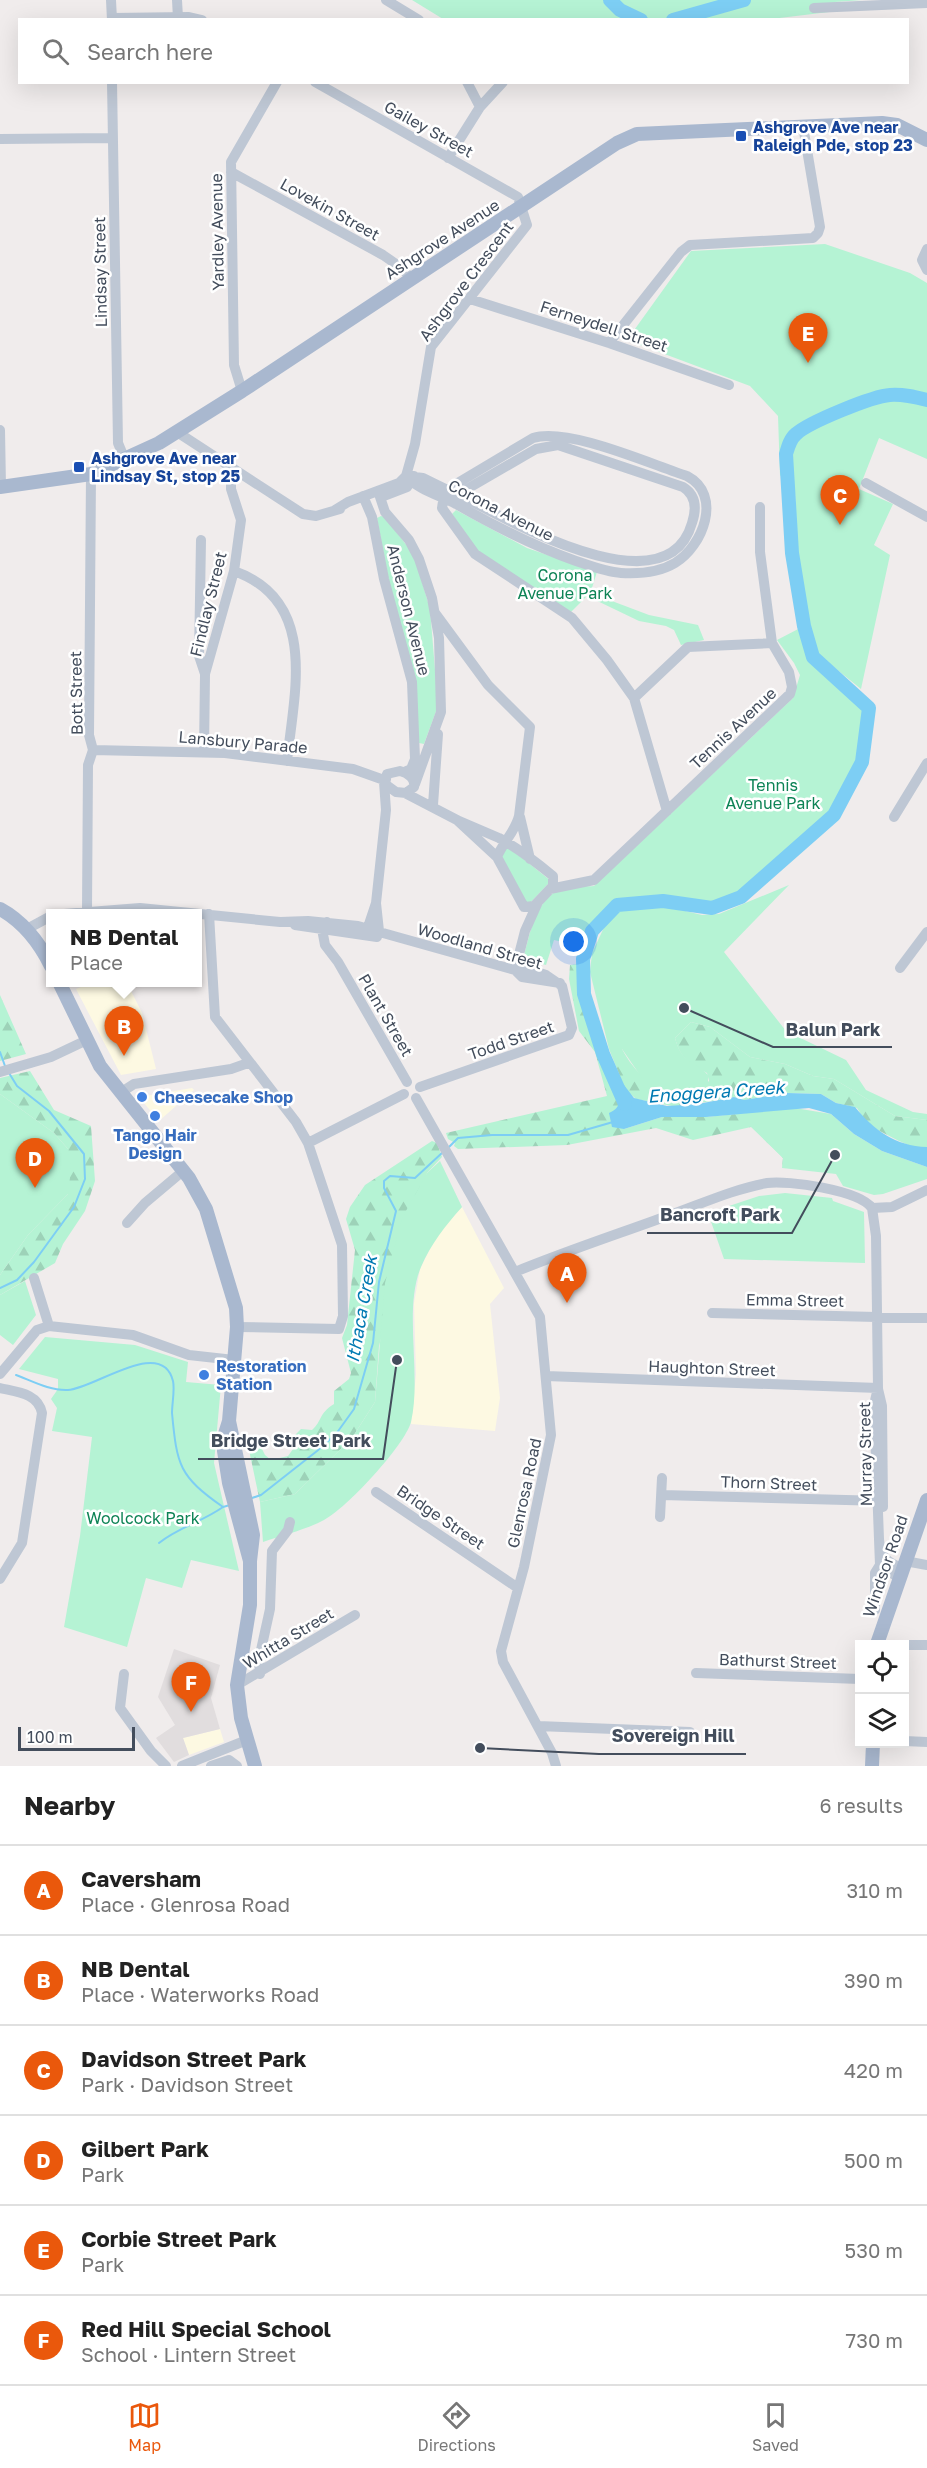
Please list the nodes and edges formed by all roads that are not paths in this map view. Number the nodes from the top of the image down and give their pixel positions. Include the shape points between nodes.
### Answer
1 (111, 0) edge
2 (177, 0) edge
3 (386, 0) edge
4 (927, 3) edge
5 (814, 8) dead end
6 (112, 18) edge
7 (178, 18) edge
8 (416, 18) edge
9 (112, 84) edge
10 (276, 84) edge
11 (318, 84) edge
12 (468, 84) edge
13 (501, 84) edge
14 (480, 107) junction
15 (803, 126) junction
16 (113, 138) junction
17 (0, 139) edge
18 (927, 140) edge
19 (448, 158) junction
20 (231, 172) junction
21 (522, 208) junction
22 (927, 249) edge
23 (927, 270) edge
24 (411, 279) junction
25 (470, 299) junction
26 (609, 343) junction
27 (729, 385) dead end
28 (242, 391) junction
29 (0, 430) edge
30 (177, 432) junction
31 (125, 460) junction
32 (236, 471) junction
33 (91, 474) junction
34 (411, 478) junction
35 (866, 483) dead end
36 (1, 487) edge
37 (379, 494) junction
38 (450, 495) junction
39 (365, 499) junction
40 (760, 507) dead end
41 (389, 516) junction
42 (927, 517) edge
43 (373, 520) junction
44 (201, 540) dead end
45 (234, 571) junction
46 (435, 613) junction
47 (439, 638) junction
48 (457, 642) junction
49 (772, 643) junction
50 (205, 674) junction
51 (634, 698) junction
52 (437, 729) junction
53 (414, 744) junction
54 (428, 748) junction
55 (93, 750) junction
56 (204, 751) junction
57 (287, 761) junction
58 (927, 764) edge
59 (353, 769) junction
60 (400, 772) junction
61 (924, 778) edge
62 (384, 781) junction
63 (415, 784) junction
64 (404, 793) junction
65 (433, 805) junction
66 (386, 810) junction
67 (667, 811) junction
68 (519, 816) junction
69 (894, 817) dead end
70 (457, 820) junction
71 (505, 841) junction
72 (497, 857) junction
73 (530, 859) junction
74 (550, 874) junction
75 (576, 882) junction
76 (550, 889) junction
77 (538, 902) junction
78 (521, 904) junction
79 (0, 909) edge
80 (87, 909) edge
81 (114, 909) edge
82 (152, 909) edge
83 (202, 913) edge
84 (209, 914) junction
85 (46, 919) edge
86 (326, 927) junction
87 (27, 929) junction
88 (373, 931) junction
89 (525, 931) junction
90 (927, 932) edge
91 (923, 946) edge
92 (46, 957) edge
93 (516, 968) junction
94 (900, 968) dead end
95 (61, 987) edge
96 (562, 988) joint
97 (87, 1040) junction
98 (248, 1063) junction
99 (0, 1072) edge
100 (407, 1082) junction
101 (120, 1093) junction
102 (418, 1093) junction
103 (404, 1094) junction
104 (308, 1143) junction
105 (183, 1171) junction
106 (927, 1190) edge
107 (877, 1206) junction
108 (127, 1223) dead end
109 (515, 1272) junction
110 (34, 1278) dead end
111 (712, 1313) dead end
112 (877, 1318) junction
113 (927, 1318) edge
114 (49, 1326) junction
115 (237, 1327) junction
116 (234, 1360) junction
117 (0, 1374) edge
118 (546, 1376) junction
119 (0, 1388) edge
120 (878, 1388) junction
121 (229, 1422) junction
122 (662, 1478) dead end
123 (376, 1492) dead end
124 (662, 1495) junction
125 (927, 1500) edge
126 (880, 1501) junction
127 (660, 1517) dead end
128 (290, 1522) dead end
129 (879, 1539) junction
130 (250, 1561) junction
131 (927, 1564) edge
132 (880, 1566) junction
133 (902, 1569) junction
134 (0, 1579) edge
135 (518, 1588) junction
136 (875, 1610) dead end
137 (355, 1615) dead end
138 (881, 1640) edge
139 (909, 1645) edge
140 (927, 1645) edge
141 (696, 1673) dead end
142 (124, 1674) dead end
143 (260, 1674) junction
144 (855, 1679) edge
145 (237, 1685) junction
146 (538, 1726) junction
147 (690, 1732) dead end
148 (248, 1740) junction
149 (909, 1741) edge
150 (927, 1742) edge
151 (873, 1748) edge
152 (166, 1766) edge
153 (182, 1766) edge
154 (211, 1766) edge
155 (237, 1766) edge
156 (255, 1766) edge
157 (556, 1766) edge
158 (872, 1766) edge

1 - 6 street
2 - 7 street
3 - 8 street
4 - 5 street
9 - 16 street, Lindsay Street
10 - 20 street, Yardley Avenue via 234,155
11 - 19 street, Gailey Street
12 - 14 street
13 - 14 street
14 - 19 street
15 - 18 main road, Ashgrove Avenue via 882,123 897,125
15 - 21 main road, Ashgrove Avenue via 637,134 616,143
15 - 26 street via 818,233 813,238 690,245
16 - 17 street
16 - 31 street, Lindsay Street via 118,443
19 - 21 street, Gailey Street via 518,196
20 - 24 street, Lovekin Street via 383,255 403,268
20 - 28 street, Yardley Avenue via 234,365
21 - 24 main road, Ashgrove Avenue
21 - 25 street, Ashgrove Crescent via 524,232
22 - 23 street via 922,260
24 - 28 main road, Ashgrove Avenue
25 - 26 street, Ferneydell Street
25 - 34 street, Ashgrove Crescent via 431,347
26 - 27 street, Ferneydell Street
28 - 30 main road, Ashgrove Avenue
29 - 36 street
30 - 31 main road, Ashgrove Avenue
30 - 32 street
31 - 33 main road, Ashgrove Avenue
32 - 39 street via 305,515 316,516
32 - 45 street, Findlay Street via 231,492 241,520
33 - 36 main road, Ashgrove Avenue
33 - 55 street, Bott Street via 89,735
34 - 37 street
34 - 38 street, Corona Avenue
35 - 42 street
37 - 39 street
37 - 41 street, Anderson Avenue
38 - 38 street, Corona Avenue via 544,550 607,571 640,572 675,563 692,549 706,514 705,493 696,481 677,478 573,438 533,438
38 - 51 street via 442,511 472,552 578,623
39 - 43 street, Anderson Avenue
40 - 49 street, Tennis Avenue via 760,552
41 - 43 street via 379,513
41 - 46 street, Anderson Avenue via 414,549
43 - 53 street, Anderson Avenue via 412,685
44 - 50 street, Findlay Street via 199,656
45 - 50 street, Findlay Street
45 - 57 street via 273,596 294,640 297,657
46 - 47 street, Anderson Avenue
46 - 48 street
47 - 48 street via 446,633
47 - 52 street, Anderson Avenue via 442,701
48 - 68 street via 488,685 530,727
49 - 51 street via 688,647
49 - 67 street, Tennis Avenue via 789,672 790,694
50 - 56 street, Findlay Street
51 - 67 street
52 - 54 street, Anderson Avenue
52 - 65 street, Anderson Avenue
53 - 54 street via 421,750
53 - 60 street, Anderson Avenue via 414,763 410,770
54 - 63 street, Anderson Avenue
55 - 56 street, Lansbury Parade
55 - 80 street, Bott Street via 88,765
56 - 57 street, Lansbury Parade
57 - 59 street, Lansbury Parade
58 - 61 street
59 - 60 street, Lansbury Parade
59 - 62 street, Lansbury Parade
60 - 62 street via 389,773
60 - 63 street
61 - 69 street
62 - 64 street, Lansbury Parade via 391,790
62 - 66 street
63 - 64 street via 413,790
63 - 65 street
64 - 65 street
64 - 66 street via 393,798
65 - 70 street
66 - 88 street
67 - 75 street, Tennis Avenue via 593,880
68 - 71 street via 516,828
68 - 73 street
70 - 71 street
70 - 72 street
71 - 72 street
71 - 73 street
72 - 78 street
73 - 74 street
74 - 75 street
74 - 76 street via 555,881
75 - 76 street, Tennis Avenue
76 - 77 street
77 - 78 street via 530,908
77 - 89 street
78 - 89 street
79 - 87 main road
81 - 82 street, Woodland Street
83 - 84 street, Woodland Street
84 - 86 street, Woodland Street
84 - 98 street via 214,1017
85 - 87 street
86 - 88 street, Woodland Street
86 - 100 street, Plant Street via 338,962
87 - 92 main road
88 - 93 street, Woodland Street
89 - 93 street
90 - 91 street
91 - 94 street
93 - 96 street, Woodland Street via 522,977
95 - 97 main road
96 - 102 street, Todd Street via 572,1028 567,1038
97 - 99 street via 51,1057
97 - 101 main road
98 - 101 street via 134,1084
98 - 104 street
100 - 102 street via 415,1082
100 - 103 street
101 - 105 main road
102 - 103 street via 409,1098
102 - 109 street, Glenrosa Road
103 - 104 street
104 - 115 street via 342,1245 343,1316 339,1329
105 - 108 street
105 - 115 main road via 206,1209 234,1298
106 - 107 street via 893,1207
107 - 109 street via 868,1197 795,1184 765,1183
107 - 112 street, Murray Street
109 - 118 street, Glenrosa Road via 540,1317
110 - 114 street
111 - 112 street, Emma Street
112 - 113 street, Emma Street
112 - 120 street, Murray Street
114 - 116 street via 133,1335 189,1355
114 - 117 street via 37,1330
115 - 116 main road
116 - 121 main road
118 - 120 street, Haughton Street
118 - 135 street, Glenrosa Road via 551,1435
119 - 134 street via 30,1396 42,1413 22,1543
120 - 126 street, Murray Street via 882,1406
121 - 130 main road via 253,1535
121 - 130 main road via 224,1437 225,1461
122 - 124 street
123 - 135 street, Bridge Street
124 - 126 street, Thorn Street
124 - 127 street
125 - 133 main road, Windsor Road
126 - 129 street, Murray Street
128 - 143 street via 272,1551 270,1609 258,1662
129 - 132 street, Murray Street
129 - 133 street, Murray Street via 884,1557
130 - 145 main road via 250,1605
131 - 133 street
132 - 133 street
132 - 136 street, Murray Street via 875,1573
133 - 138 main road, Windsor Road
135 - 146 street, Glenrosa Road via 501,1651 503,1662
137 - 143 street, Whitta Street
139 - 140 street
141 - 144 street, Bathurst Street
142 - 152 street via 120,1708
143 - 145 street, Whitta Street
145 - 148 main road
146 - 147 street
146 - 157 street, Glenrosa Road
148 - 153 street
148 - 156 main road
149 - 150 street
151 - 158 main road
154 - 155 street via 229,1760

